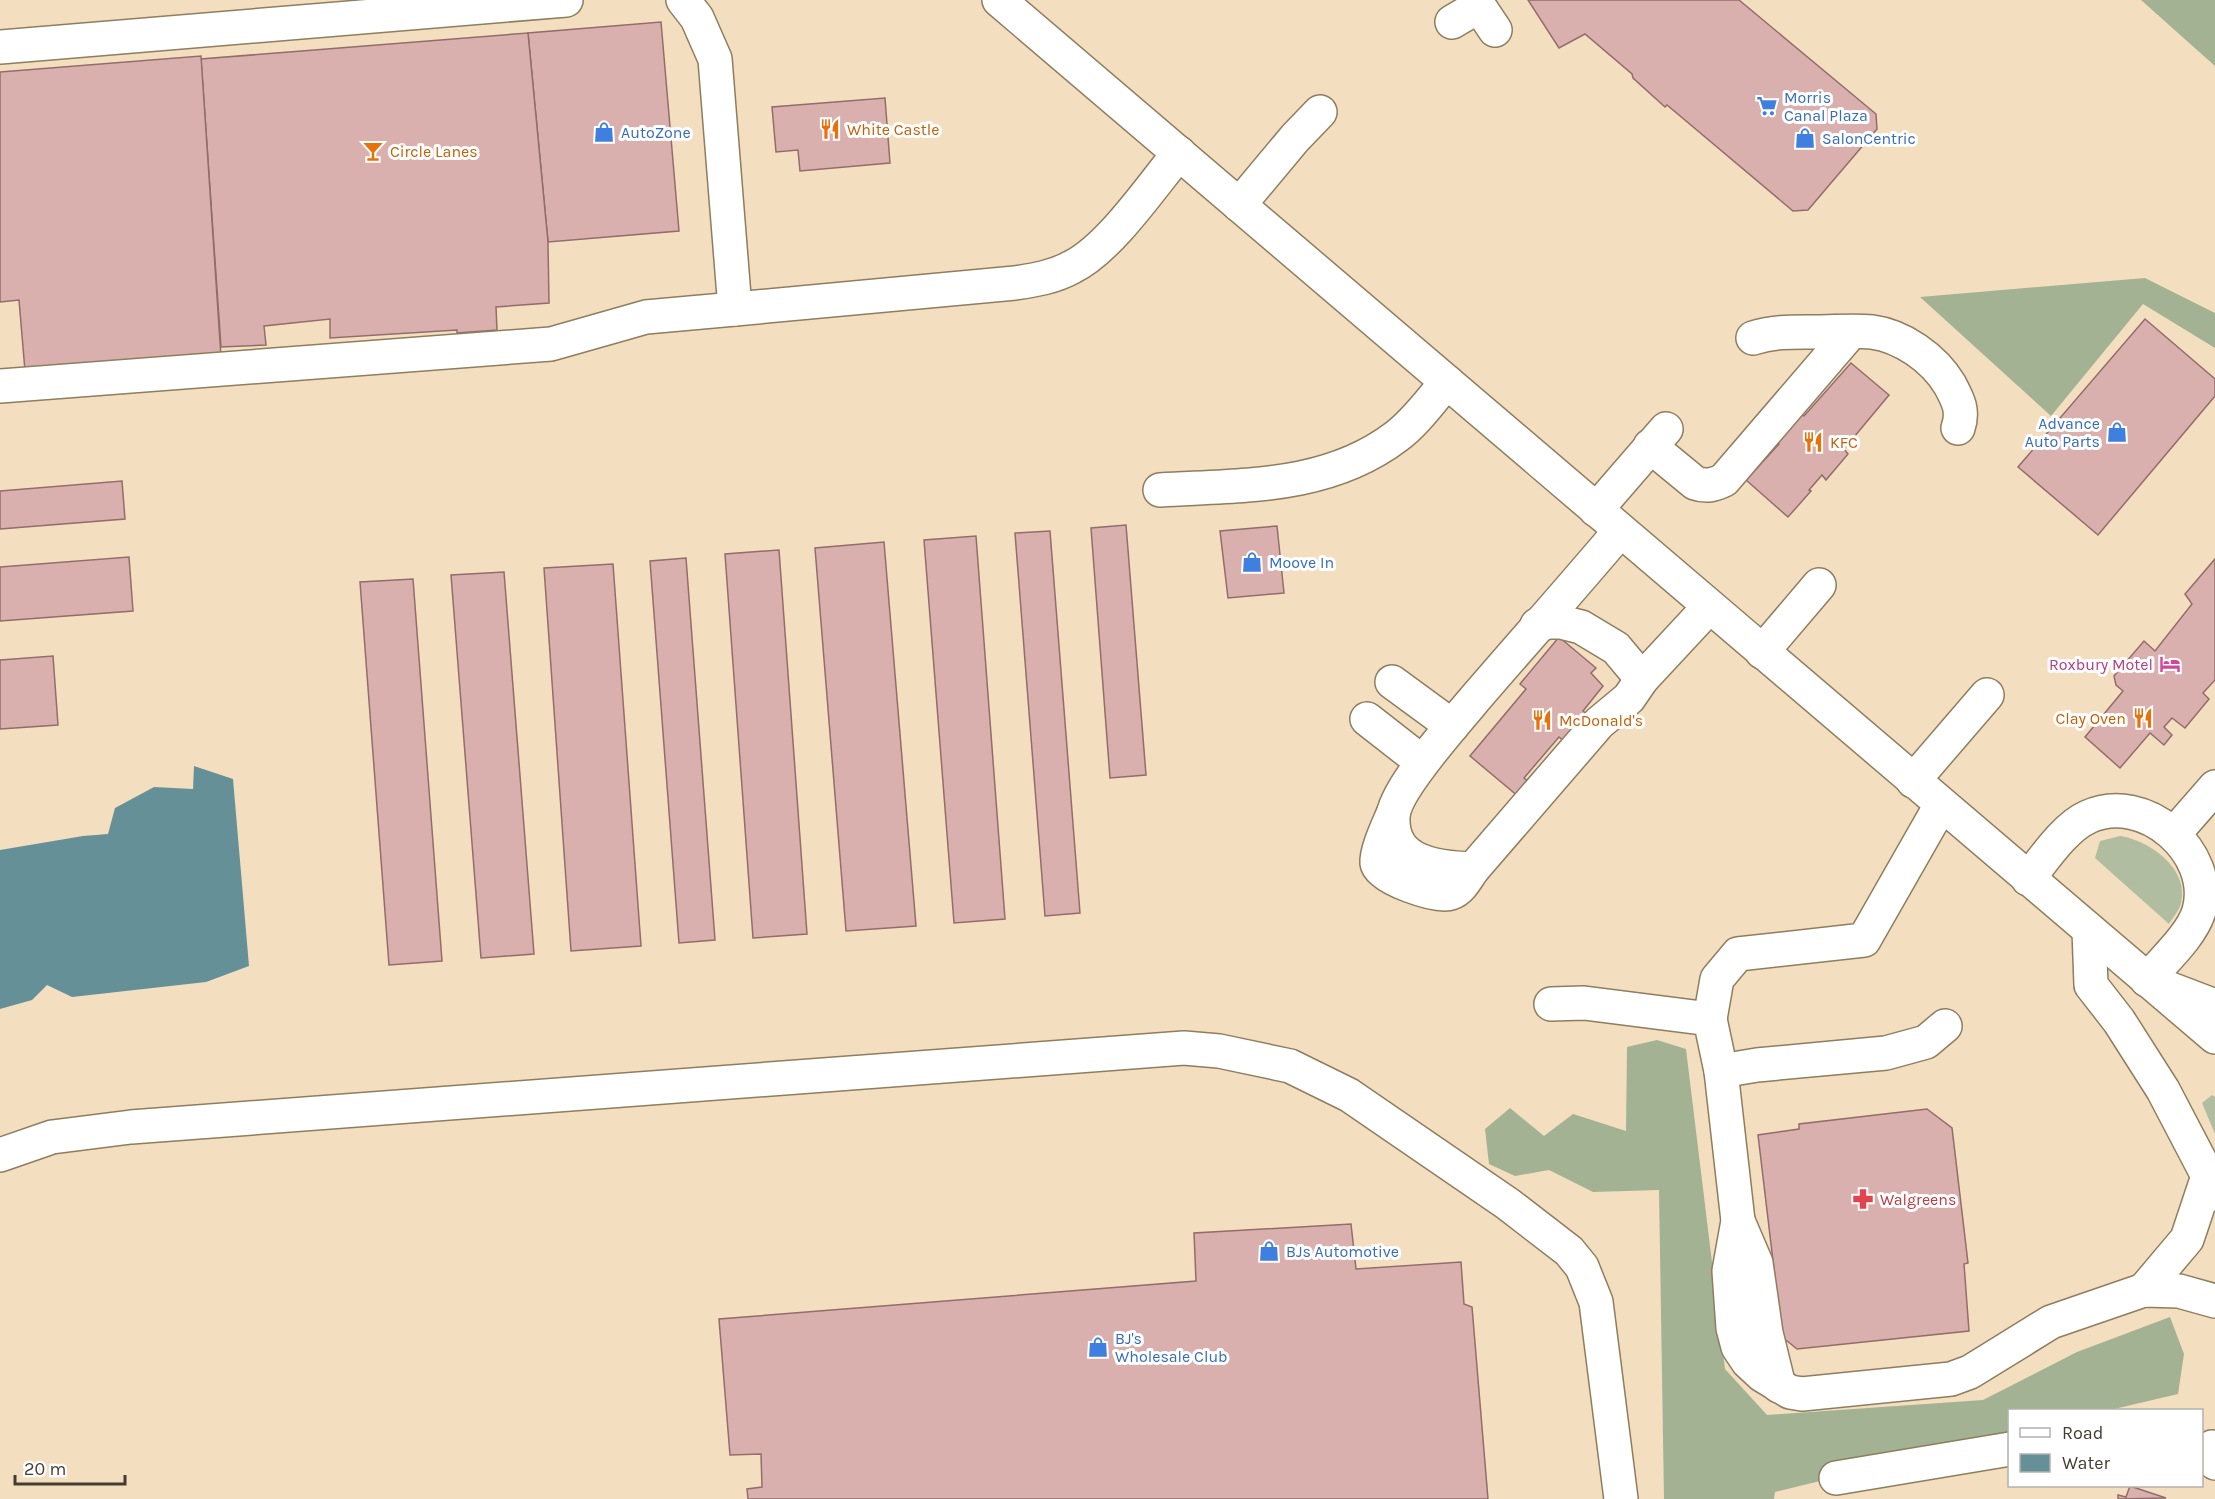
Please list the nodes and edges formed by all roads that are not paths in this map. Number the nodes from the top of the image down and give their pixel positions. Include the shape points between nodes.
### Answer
1 (566, 0) edge
2 (683, 0) edge
3 (999, 0) edge
4 (0, 47) edge
5 (1320, 112) dead end
6 (1179, 153) junction
7 (1239, 204) junction
8 (735, 309) junction
9 (1851, 332) junction
10 (1753, 338) dead end
11 (1447, 382) junction
12 (0, 386) edge
13 (1958, 428) dead end
14 (1160, 490) dead end
15 (1608, 521) junction
16 (1820, 585) dead end
17 (1709, 607) junction
18 (1537, 625) junction
19 (1762, 652) junction
20 (1642, 679) junction
21 (1392, 682) dead end
22 (1987, 695) dead end
23 (1367, 719) dead end
24 (1452, 726) junction
25 (1422, 762) junction
26 (1913, 781) junction
27 (2215, 787) edge
28 (1941, 805) junction
29 (2174, 834) junction
30 (2028, 879) junction
31 (2089, 930) junction
32 (2147, 980) junction
33 (1551, 1004) dead end
34 (2215, 1006) edge
35 (1710, 1019) junction
36 (1945, 1026) dead end
37 (2215, 1037) edge
38 (1721, 1071) junction
39 (0, 1134) edge
40 (52, 1137) junction
41 (0, 1155) edge
42 (2212, 1185) edge
43 (2144, 1290) junction
44 (2215, 1301) edge
45 (2008, 1449) edge
46 (1836, 1478) dead end
47 (1621, 1499) edge

1 - 4 main road
2 - 8 main road via 697,18 716,59
3 - 6 main road
5 - 7 main road
6 - 7 main road
6 - 8 main road via 1095,252 1072,268 1044,278
7 - 11 main road
8 - 12 main road via 646,317 551,344
9 - 10 main road via 1771,332
9 - 13 main road via 1887,335 1929,361 1956,396 1961,410
9 - 15 main road via 1724,480 1710,486 1695,483 1658,437
11 - 14 main road via 1400,434 1336,469 1279,483
11 - 15 main road
15 - 17 main road
15 - 18 main road
16 - 19 main road
17 - 19 main road
17 - 20 main road
18 - 20 main road via 1562,622 1581,627 1616,648
18 - 24 main road
19 - 26 main road
20 - 25 main road via 1473,869 1426,863 1404,851 1395,837 1393,814
21 - 24 main road
22 - 26 main road
23 - 25 main road
24 - 25 main road
26 - 28 main road
27 - 29 main road
28 - 30 main road
28 - 35 main road via 1864,940 1738,954 1717,979
29 - 30 main road via 2132,812 2119,810 2090,816 2069,831
29 - 32 main road via 2198,865 2202,899 2199,914 2188,932
30 - 31 main road
31 - 32 main road
31 - 42 main road via 2091,985 2163,1090
32 - 34 main road
32 - 37 main road
33 - 35 main road via 1584,1003
35 - 38 main road
36 - 38 main road via 1926,1042 1886,1053
38 - 43 main road via 1738,1221 1729,1271 1733,1328 1738,1347 1748,1362 1790,1392 1951,1379 1970,1372 2051,1322
39 - 40 main road
40 - 41 main road
40 - 47 main road via 131,1127 1184,1048 1261,1058 1290,1066 1349,1095 1508,1204 1569,1251 1582,1267 1596,1302
42 - 43 main road via 2187,1239
43 - 44 main road via 2179,1291
45 - 46 main road

